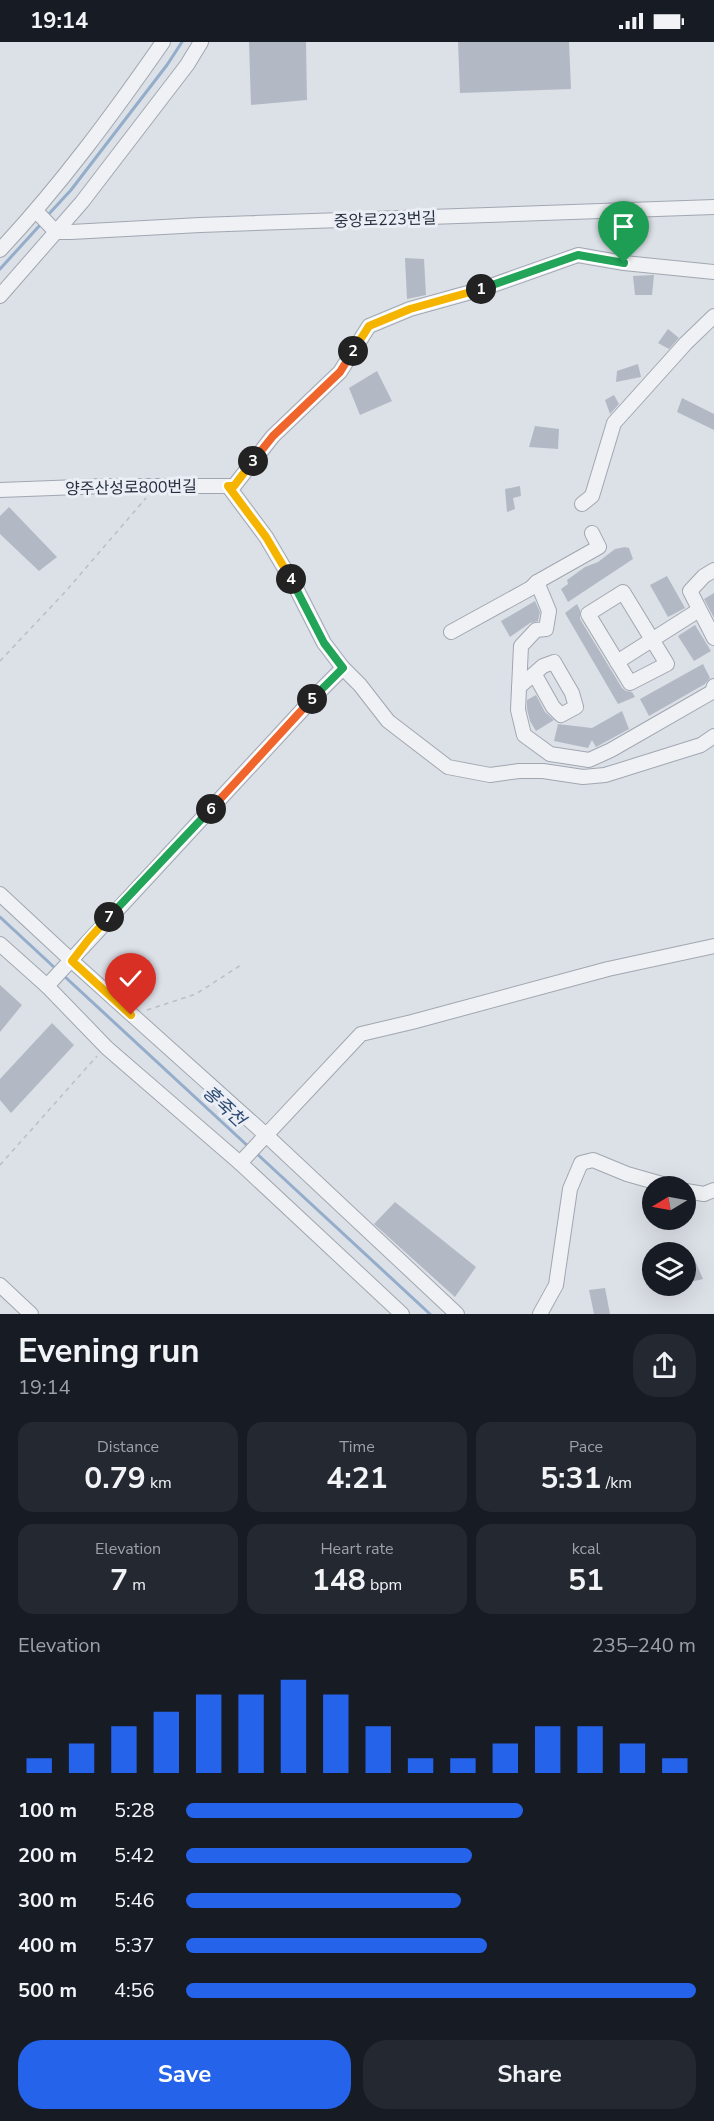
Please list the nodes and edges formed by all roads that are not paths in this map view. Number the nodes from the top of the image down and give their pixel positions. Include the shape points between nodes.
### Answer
1 (163, 42) edge
2 (201, 42) edge
3 (714, 207) edge
4 (36, 211) junction
5 (56, 232) junction
6 (0, 250) edge
7 (714, 272) edge
8 (0, 296) edge
9 (714, 316) edge
10 (228, 486) junction
11 (0, 490) edge
12 (582, 504) dead end
13 (592, 533) dead end
14 (714, 570) edge
15 (537, 582) junction
16 (699, 610) junction
17 (712, 629) edge
18 (451, 632) dead end
19 (653, 641) junction
20 (617, 662) junction
21 (343, 668) junction
22 (535, 675) dead end
23 (714, 686) edge
24 (519, 687) junction
25 (714, 736) edge
26 (0, 894) edge
27 (0, 944) edge
28 (714, 946) edge
29 (72, 961) junction
30 (47, 986) junction
31 (266, 1135) junction
32 (240, 1163) junction
33 (642, 1178) edge
34 (714, 1191) edge
35 (696, 1193) edge
36 (0, 1285) edge
37 (31, 1314) edge
38 (402, 1314) edge
39 (457, 1314) edge
40 (540, 1314) edge

1 - 4 street
2 - 5 street
3 - 5 street, 중앙로223번길
4 - 5 street
4 - 6 street
5 - 8 street
7 - 10 street via 578,255 369,326 340,372 273,436 234,486
9 - 12 street via 614,423 592,496
10 - 11 street, 양주산성로800번길
10 - 21 street via 266,537 324,643
13 - 15 street via 599,547
14 - 16 street via 690,591
15 - 18 street
15 - 24 street via 549,611 546,629 536,630 521,646
16 - 17 street
16 - 19 street
19 - 20 street
19 - 20 street via 667,664 630,683
19 - 20 street via 622,592 588,614
21 - 25 street via 388,721 448,767 490,775 519,771 583,777 605,775 701,745
21 - 29 street
22 - 24 street
23 - 24 street via 712,692 589,760 550,754 524,735 518,710
26 - 29 street
27 - 30 street
28 - 31 street via 608,969 361,1034
29 - 30 street
29 - 31 street
30 - 32 street via 108,1048
31 - 32 street
31 - 39 street
32 - 38 street
33 - 40 street via 593,1160 581,1163 570,1189 556,1285
34 - 35 street
36 - 37 street

